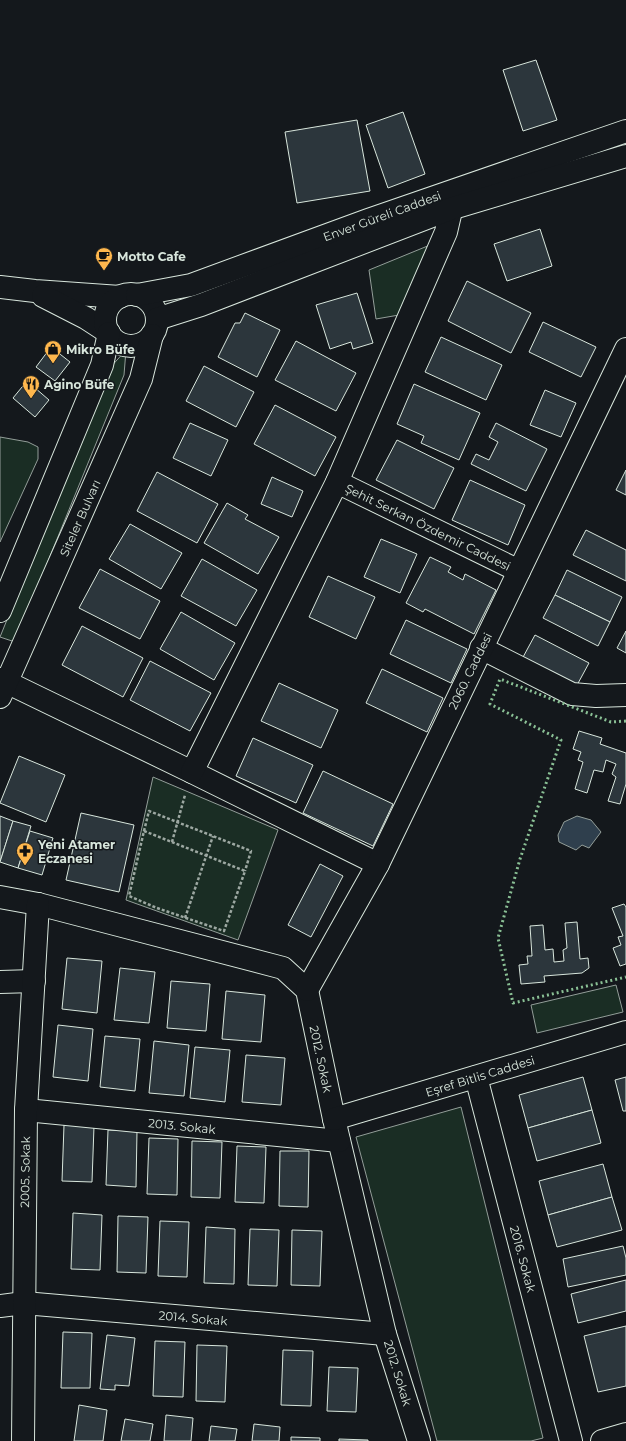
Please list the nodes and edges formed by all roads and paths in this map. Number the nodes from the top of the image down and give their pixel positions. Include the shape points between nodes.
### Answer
1 (626, 131) edge
2 (626, 156) edge
3 (453, 199) junction
4 (0, 287) edge
5 (35, 292) junction
6 (129, 296) junction
7 (155, 327) junction
8 (109, 333) junction
9 (626, 349) edge
10 (337, 482) junction
11 (519, 571) junction
12 (0, 611) edge
13 (481, 648) junction
14 (2, 686) edge
15 (626, 695) edge
16 (192, 772) junction
17 (177, 821) junction
18 (144, 831) junction
19 (214, 836) junction
20 (172, 842) junction
21 (206, 856) junction
22 (378, 864) junction
23 (245, 871) junction
24 (0, 897) edge
25 (38, 904) junction
26 (185, 918) junction
27 (34, 981) junction
28 (0, 982) edge
29 (307, 990) junction
30 (626, 1032) edge
31 (476, 1077) junction
32 (26, 1110) junction
33 (334, 1119) junction
34 (339, 1141) junction
35 (24, 1303) junction
36 (0, 1306) edge
37 (385, 1334) junction
38 (626, 1434) edge
39 (22, 1441) edge
40 (418, 1441) edge
41 (571, 1441) edge
42 (602, 1441) edge

1 - 3 street, Enver Güreli Caddesi
2 - 3 street, Enver Güreli Caddesi
3 - 6 street, Enver Güreli Caddesi via 191,286
3 - 7 street, Enver Güreli Caddesi via 201,305
3 - 10 street via 446,232
4 - 5 street
5 - 6 street, Enver Güreli Caddesi
5 - 8 street
6 - 7 street via 145,298 152,304 156,311
6 - 8 street via 113,302 107,312 106,325
7 - 8 street via 146,341 130,345 122,344
7 - 14 street, Siteler Bulvarı via 141,379
8 - 12 street via 102,365
9 - 11 street, 2060. Caddesi
10 - 11 street, Şehit Serkan Özdemir Caddesi
10 - 16 street
11 - 13 street, 2060. Caddesi
13 - 15 street via 572,694
13 - 22 street, 2060. Caddesi
14 - 16 street
16 - 17 path
16 - 22 street
17 - 18 path via 149,811
17 - 19 path
17 - 20 path
18 - 20 path
18 - 26 path via 129,896
19 - 21 path
19 - 23 path via 251,851
20 - 21 path
21 - 23 path
21 - 26 path
22 - 29 street, 2060. Caddesi
23 - 26 path via 224,931
24 - 25 street
25 - 27 street, 2005. Sokak
25 - 29 street via 283,968
27 - 28 street
27 - 32 street, 2005. Sokak
29 - 33 street, 2012. Sokak
30 - 31 street, Eşref Bitlis Caddesi
31 - 33 street, Eşref Bitlis Caddesi
31 - 41 street, 2016. Sokak
32 - 34 street, 2013. Sokak
32 - 35 street, 2005. Sokak
33 - 34 street, 2012. Sokak
34 - 37 street, 2012. Sokak
35 - 36 street, 2014. Sokak
35 - 37 street, 2014. Sokak
35 - 39 street, 2005. Sokak
37 - 40 street, 2012. Sokak
38 - 42 street

